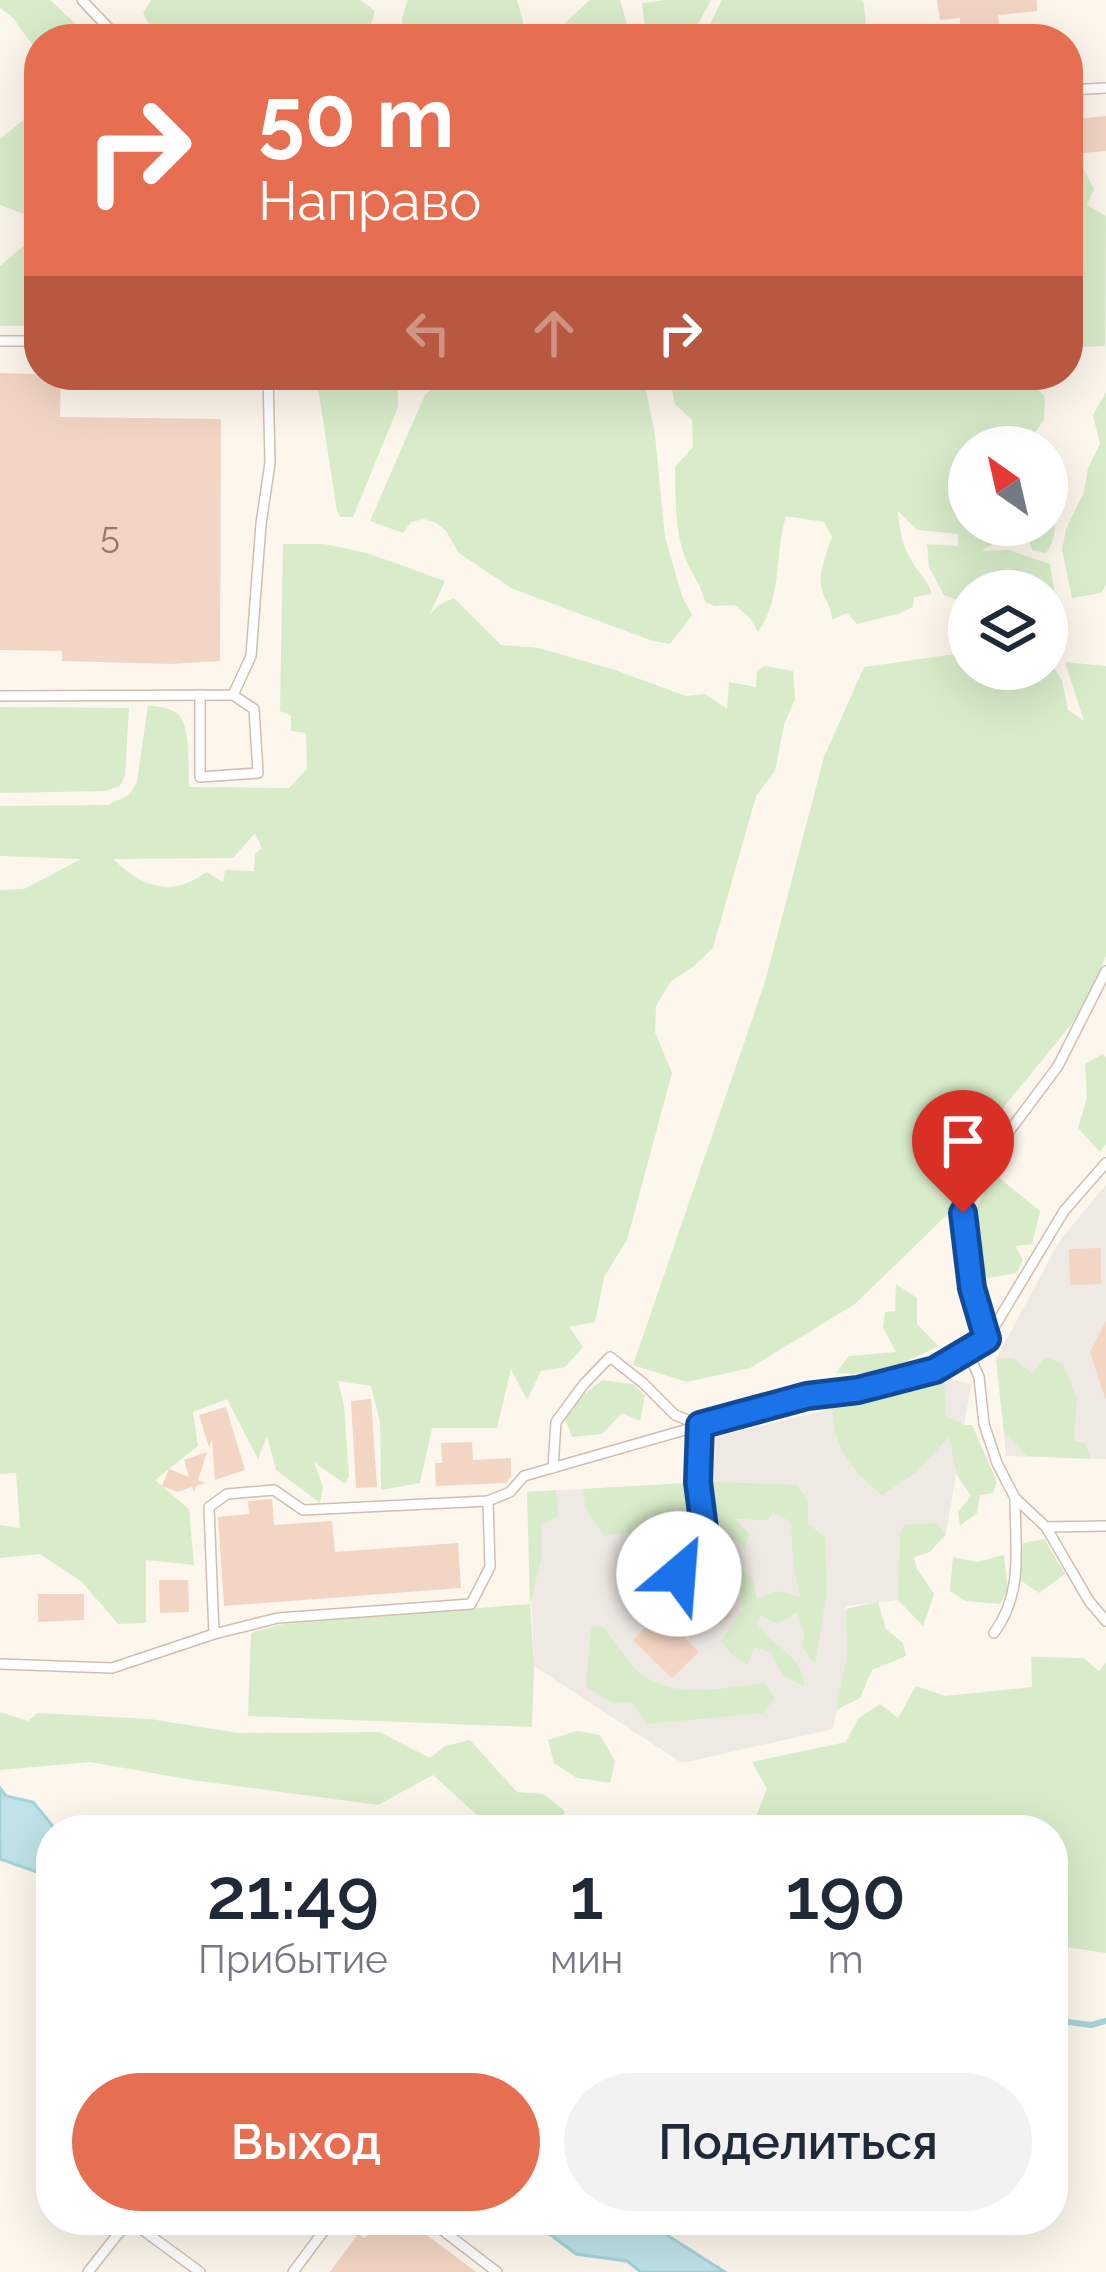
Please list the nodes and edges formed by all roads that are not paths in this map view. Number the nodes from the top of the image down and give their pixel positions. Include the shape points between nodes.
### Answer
1 (82, 0) edge
2 (105, 24) edge
3 (268, 390) edge
4 (233, 694) junction
5 (200, 695) junction
6 (0, 696) edge
7 (1106, 971) edge
8 (1106, 1163) edge
9 (987, 1339) junction
10 (967, 1350) junction
11 (700, 1425) junction
12 (553, 1468) junction
13 (1015, 1498) junction
14 (488, 1501) junction
15 (1106, 1526) edge
16 (1046, 1527) junction
17 (652, 1605) dead end
18 (1106, 1621) edge
19 (214, 1634) junction
20 (994, 1634) dead end
21 (0, 1664) edge
22 (117, 2235) edge
23 (149, 2235) edge
24 (321, 2235) edge
25 (449, 2235) edge
26 (88, 2272) edge
27 (200, 2272) edge
28 (293, 2272) edge
29 (497, 2272) edge

1 - 2 lane
3 - 4 lane via 270,463 251,656
4 - 5 lane
4 - 5 lane via 254,709 258,773 200,777
5 - 6 lane
7 - 9 lane via 1058,1066 993,1153 963,1213
8 - 9 lane via 1064,1211
9 - 10 lane
10 - 11 lane via 935,1370
10 - 13 lane via 984,1424
11 - 12 lane
11 - 12 lane via 675,1415 610,1357 556,1422
11 - 17 lane via 706,1544
12 - 14 lane
13 - 16 lane
13 - 20 lane via 1015,1587
14 - 19 lane via 490,1567 471,1604 278,1618
14 - 19 lane via 303,1510 274,1490 227,1494 209,1507
15 - 16 lane
16 - 18 lane
19 - 21 lane via 112,1668
22 - 26 lane
23 - 27 lane
24 - 28 lane
25 - 29 lane

